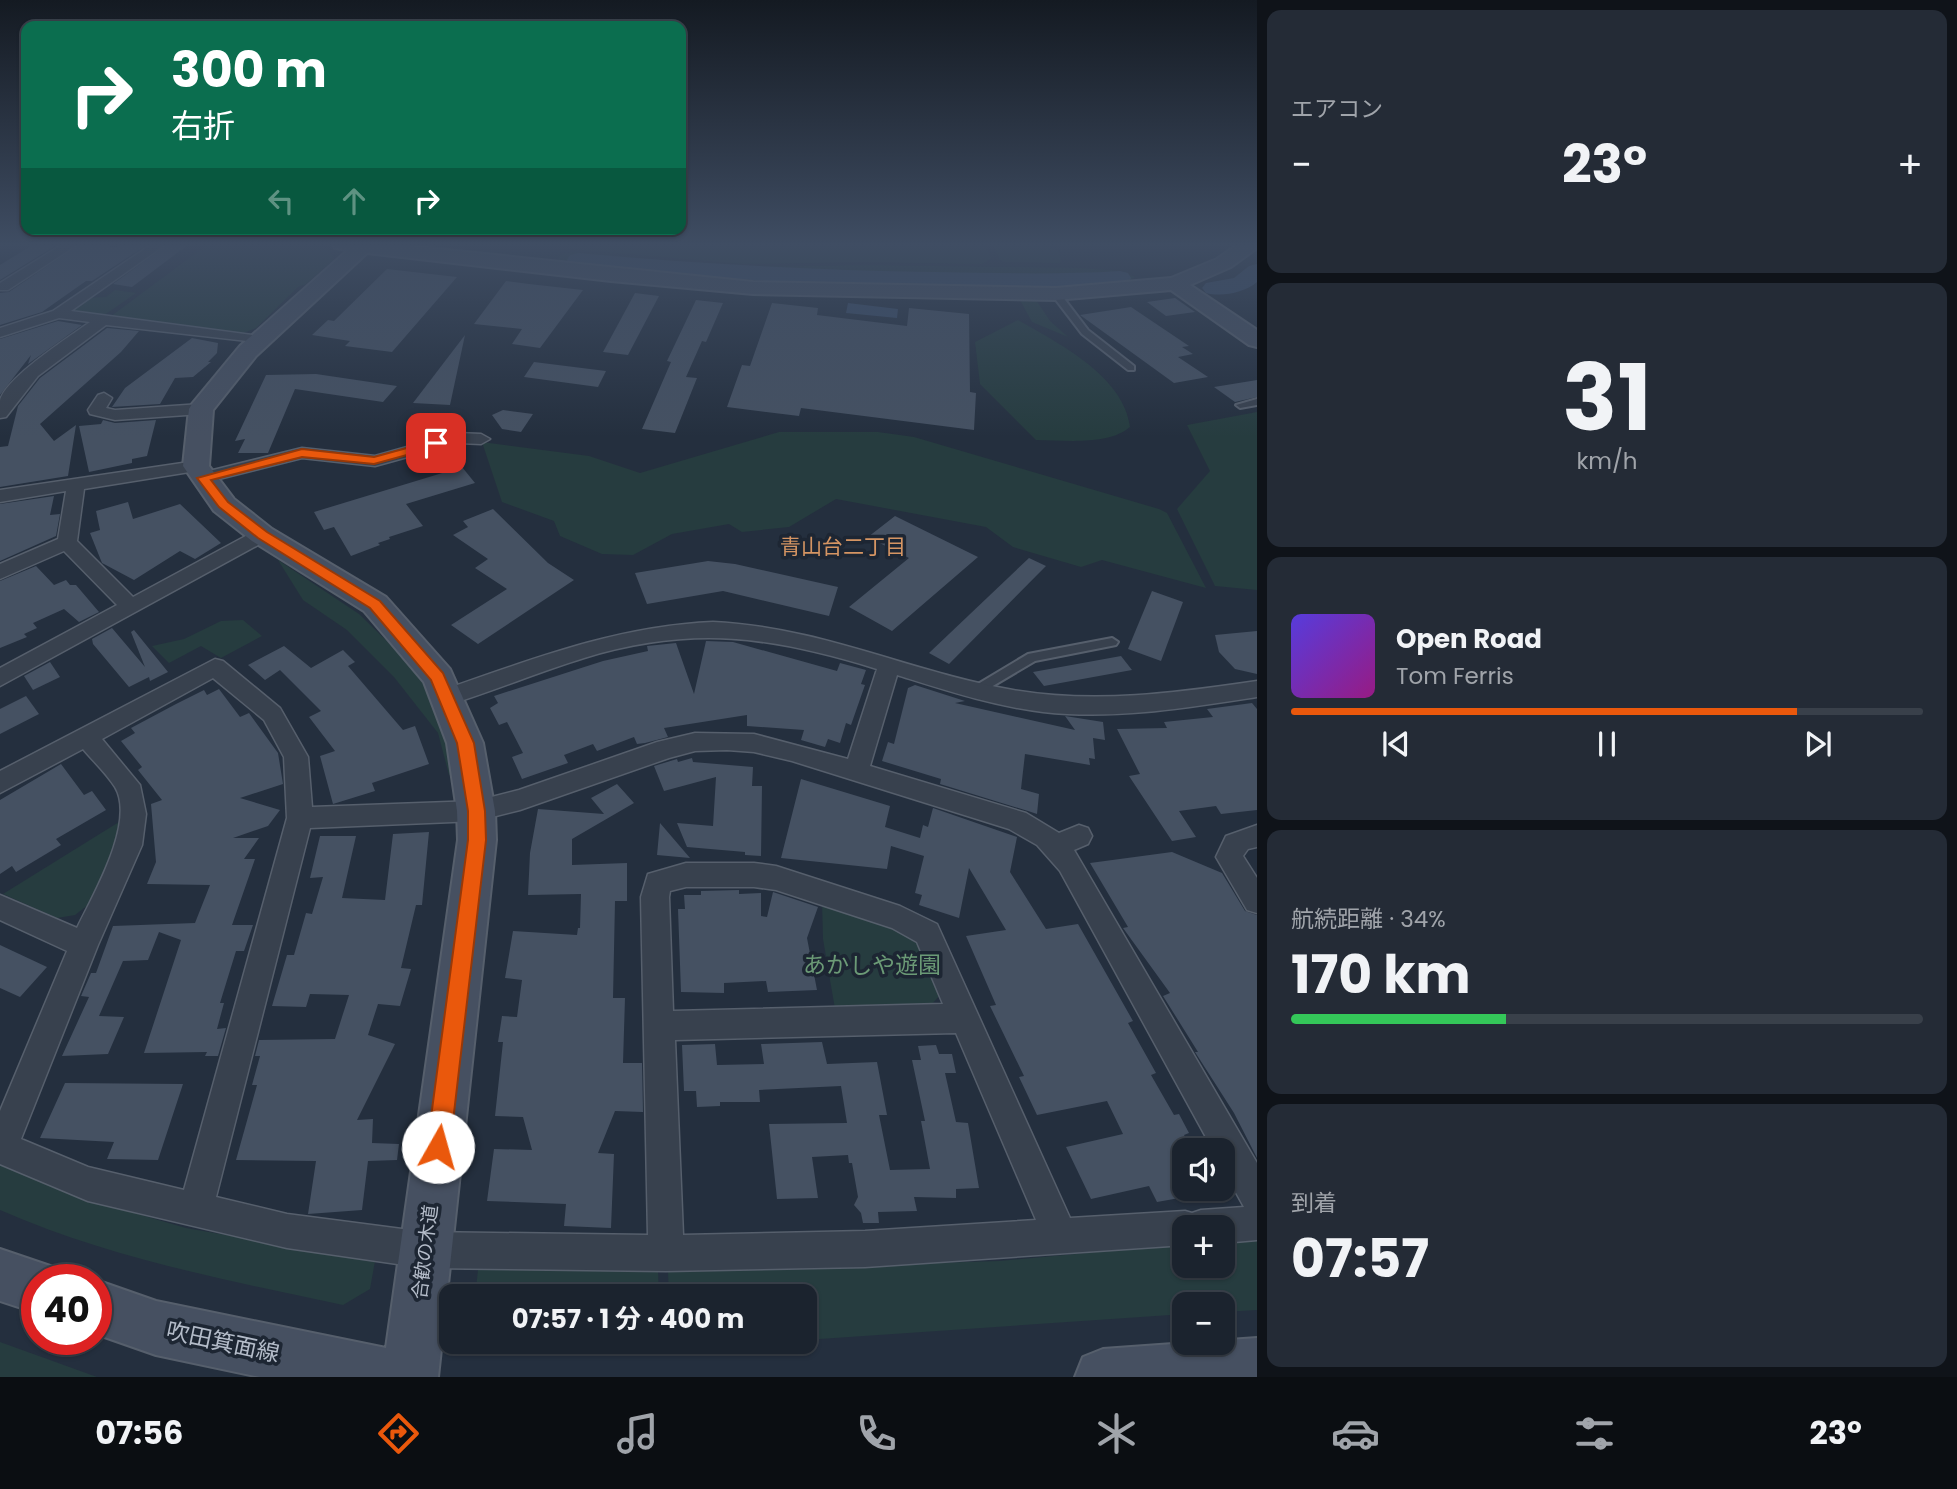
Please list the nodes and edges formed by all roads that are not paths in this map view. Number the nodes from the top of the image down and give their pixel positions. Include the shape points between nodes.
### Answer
1 (66, 308) edge
2 (295, 308) edge
3 (1067, 308) edge
4 (1211, 308) edge
5 (58, 314) junction
6 (103, 320) junction
7 (0, 333) edge
8 (259, 340) junction
9 (1257, 340) edge
10 (1131, 368) dead end
11 (104, 398) dead end
12 (1257, 402) edge
13 (1240, 405) dead end
14 (201, 409) junction
15 (0, 413) edge
16 (481, 439) dead end
17 (200, 472) junction
18 (76, 484) junction
19 (0, 496) edge
20 (262, 535) junction
21 (67, 542) junction
22 (0, 572) edge
23 (131, 607) junction
24 (1112, 642) dead end
25 (889, 666) junction
26 (0, 678) edge
27 (1257, 689) edge
28 (977, 690) junction
29 (448, 697) junction
30 (86, 736) junction
31 (856, 771) junction
32 (0, 783) edge
33 (477, 811) junction
34 (300, 818) junction
35 (1257, 836) edge
36 (1257, 901) edge
37 (0, 907) edge
38 (84, 945) junction
39 (965, 1018) junction
40 (660, 1026) junction
41 (1, 1148) edge
42 (1257, 1196) edge
43 (196, 1208) junction
44 (1257, 1223) edge
45 (1235, 1225) edge
46 (1172, 1229) edge
47 (1060, 1236) junction
48 (425, 1250) junction
49 (666, 1253) junction
50 (0, 1275) edge
51 (21, 1282) edge
52 (112, 1313) edge
53 (1257, 1366) edge
54 (393, 1377) edge
55 (410, 1377) edge
56 (1103, 1377) edge

1 - 5 street
2 - 8 street
3 - 10 lane via 1085,332
4 - 9 street
5 - 6 street
5 - 7 street
6 - 8 street
6 - 15 street via 36,367
8 - 14 street
11 - 14 street via 96,410 115,415
12 - 13 lane
14 - 17 street
16 - 17 street via 457,438 374,461 302,453
17 - 18 street
17 - 20 street, 合歓の木道 via 224,505
18 - 19 street
18 - 21 street
20 - 23 street
20 - 29 street, 合歓の木道 via 375,604 438,677
21 - 22 street
21 - 23 street
23 - 26 street
24 - 28 lane via 1032,657
25 - 28 street
25 - 29 street via 772,635 676,630 612,643
25 - 31 street
27 - 28 street via 1113,708 1041,703
29 - 33 street, 合歓の木道 via 466,743
30 - 32 street
30 - 34 street via 215,667 272,714 296,757
30 - 38 street via 128,785 133,814 129,845
31 - 33 street via 754,743 695,742
31 - 42 street via 1068,841 1069,863
33 - 34 street
33 - 48 street, 合歓の木道 via 475,861
34 - 43 street
35 - 36 street via 1237,841 1229,857
37 - 38 street
38 - 41 street
39 - 40 street
39 - 40 street via 929,935 910,922 776,878 686,876 661,881 656,890
39 - 47 street
40 - 49 street
41 - 43 street via 88,1184
43 - 48 street via 287,1231
44 - 45 street
46 - 47 street
47 - 49 street via 865,1249
48 - 49 street
48 - 55 street, 合歓の木道
50 - 51 street
52 - 54 street, 吹田箕面線 via 156,1328
53 - 56 street

